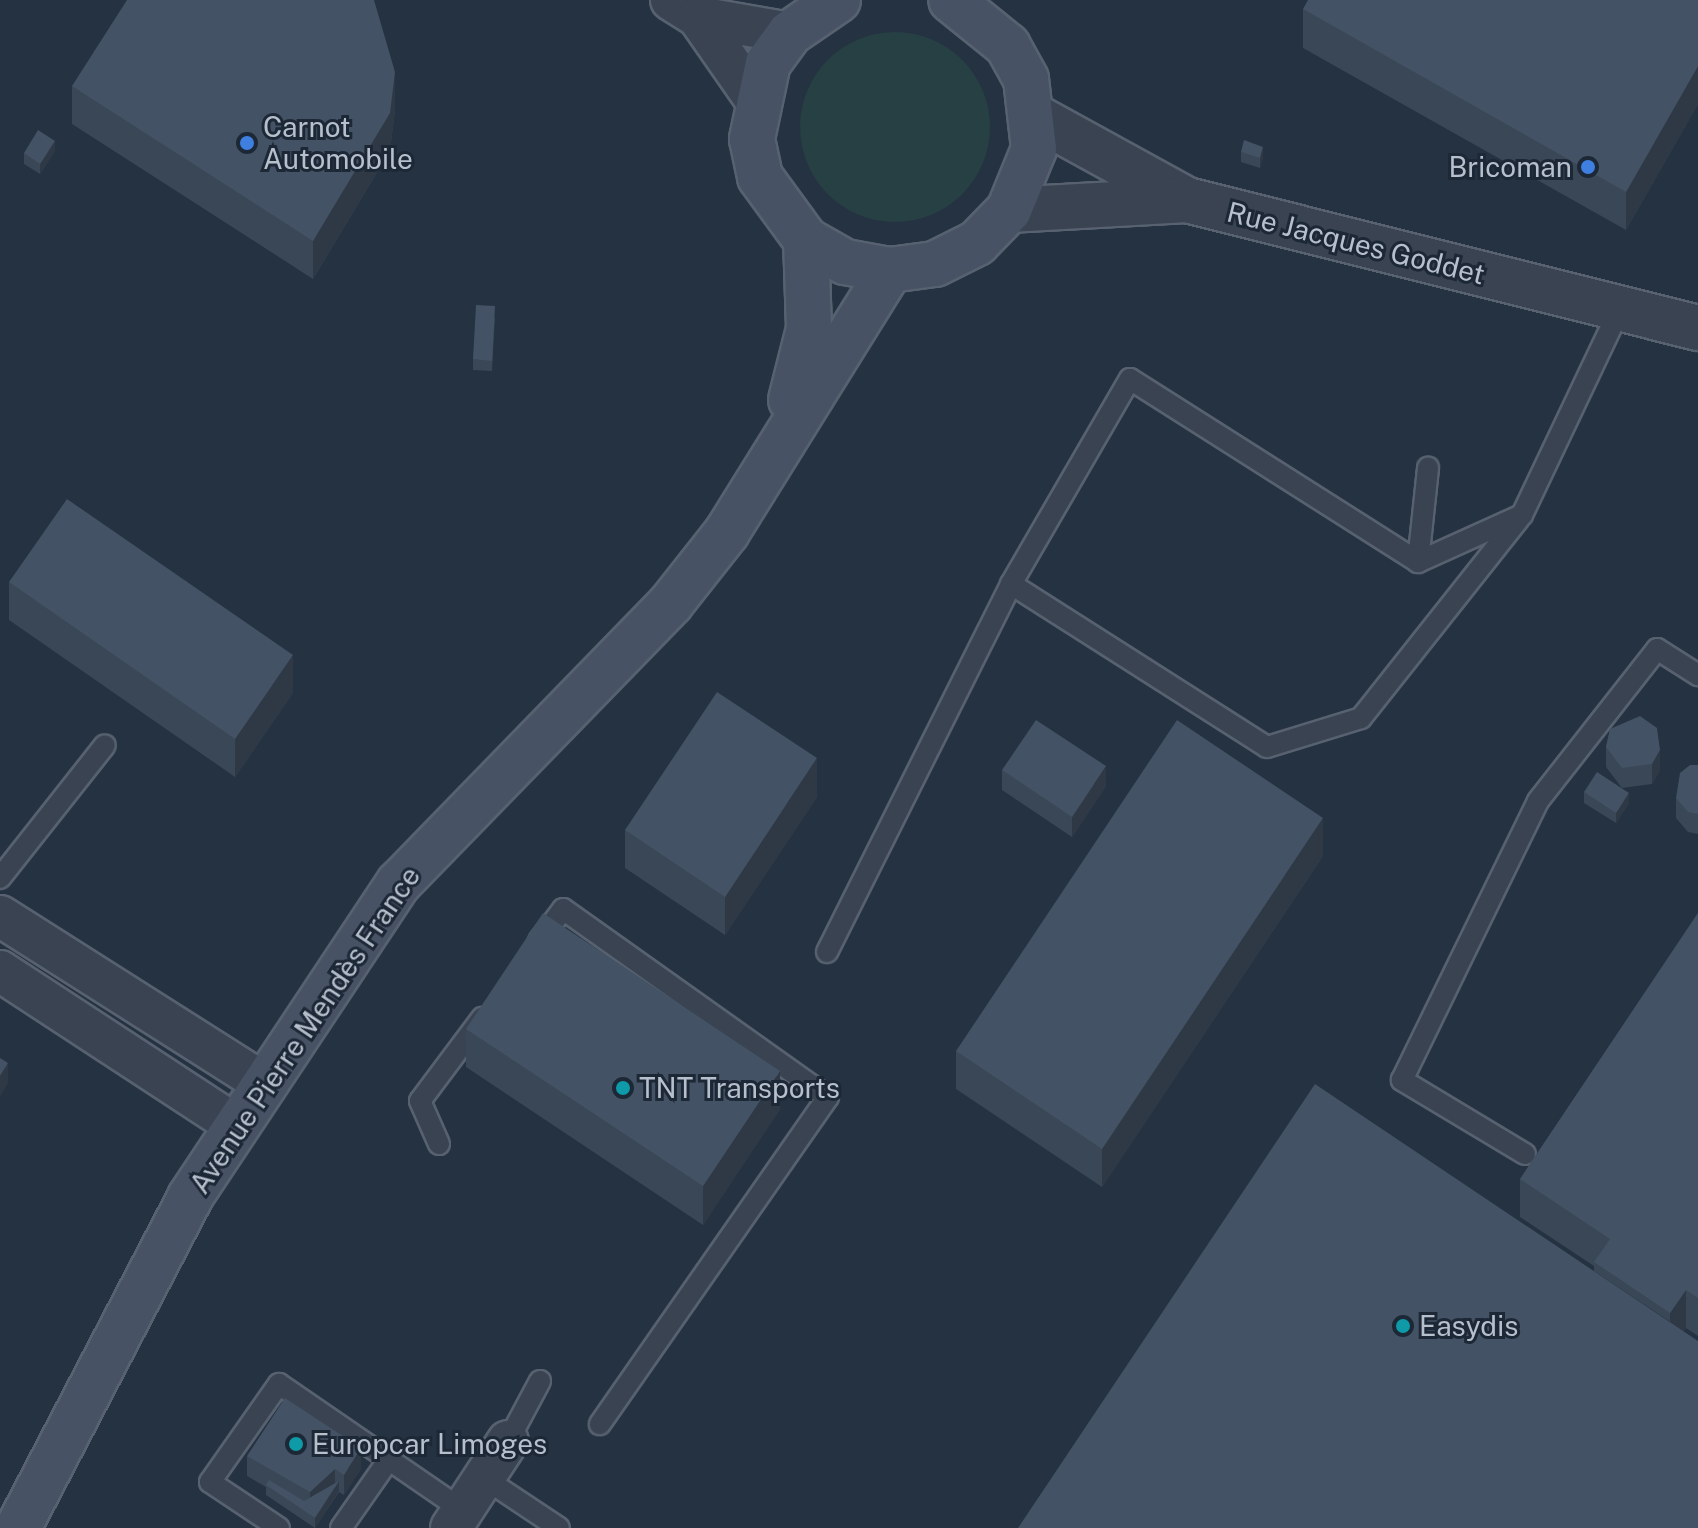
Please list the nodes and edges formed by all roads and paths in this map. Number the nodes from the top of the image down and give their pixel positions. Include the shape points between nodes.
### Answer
1 (838, 0) edge
2 (971, 6) edge
3 (684, 8) edge
4 (790, 33) junction
5 (755, 99) junction
6 (1034, 116) junction
7 (1187, 200) junction
8 (1009, 210) junction
9 (806, 240) junction
10 (890, 270) junction
11 (1620, 309) junction
12 (1698, 328) edge
13 (782, 433) junction
14 (1428, 468) dead end
15 (1522, 515) junction
16 (1418, 562) junction
17 (1011, 584) junction
18 (1698, 675) edge
19 (105, 745) dead end
20 (0, 878) edge
21 (0, 916) edge
22 (827, 952) dead end
23 (525, 960) edge
24 (0, 971) edge
25 (496, 998) edge
26 (265, 1084) junction
27 (237, 1126) junction
28 (439, 1144) dead end
29 (1525, 1154) dead end
30 (540, 1381) dead end
31 (600, 1424) dead end
32 (508, 1441) joint
33 (388, 1461) junction
34 (466, 1505) edge
35 (18, 1528) edge
36 (279, 1528) edge
37 (341, 1528) edge
38 (559, 1528) edge

1 - 4 main road
2 - 6 main road via 1026,79
3 - 4 street
3 - 5 street
4 - 5 main road
5 - 9 main road via 752,139 760,177
6 - 7 street
6 - 8 main road via 1034,149
7 - 8 street, Rue Jacques Goddet
7 - 11 street, Rue Jacques Goddet
8 - 10 main road via 977,243 935,264
9 - 10 main road via 845,262
9 - 13 main road, Avenue Pierre Mendès France via 809,329
10 - 13 main road, Avenue Pierre Mendès France
11 - 12 street, Rue Jacques Goddet
11 - 15 lane
13 - 26 main road, Avenue Pierre Mendès France via 727,532 671,603 399,883
14 - 16 lane
15 - 16 lane
15 - 17 lane via 1361,718 1267,747
16 - 17 lane via 1130,379
17 - 22 lane
18 - 29 lane via 1657,649 1538,801 1402,1080
19 - 20 lane
21 - 26 street
23 - 31 lane via 563,909 828,1097
24 - 27 street
25 - 28 lane via 420,1101
26 - 27 main road, Avenue Pierre Mendès France
27 - 35 main road, Avenue Pierre Mendès France via 190,1197
30 - 32 lane
32 - 34 street
33 - 34 lane
33 - 36 lane via 279,1384 210,1482
33 - 37 lane
34 - 38 lane

